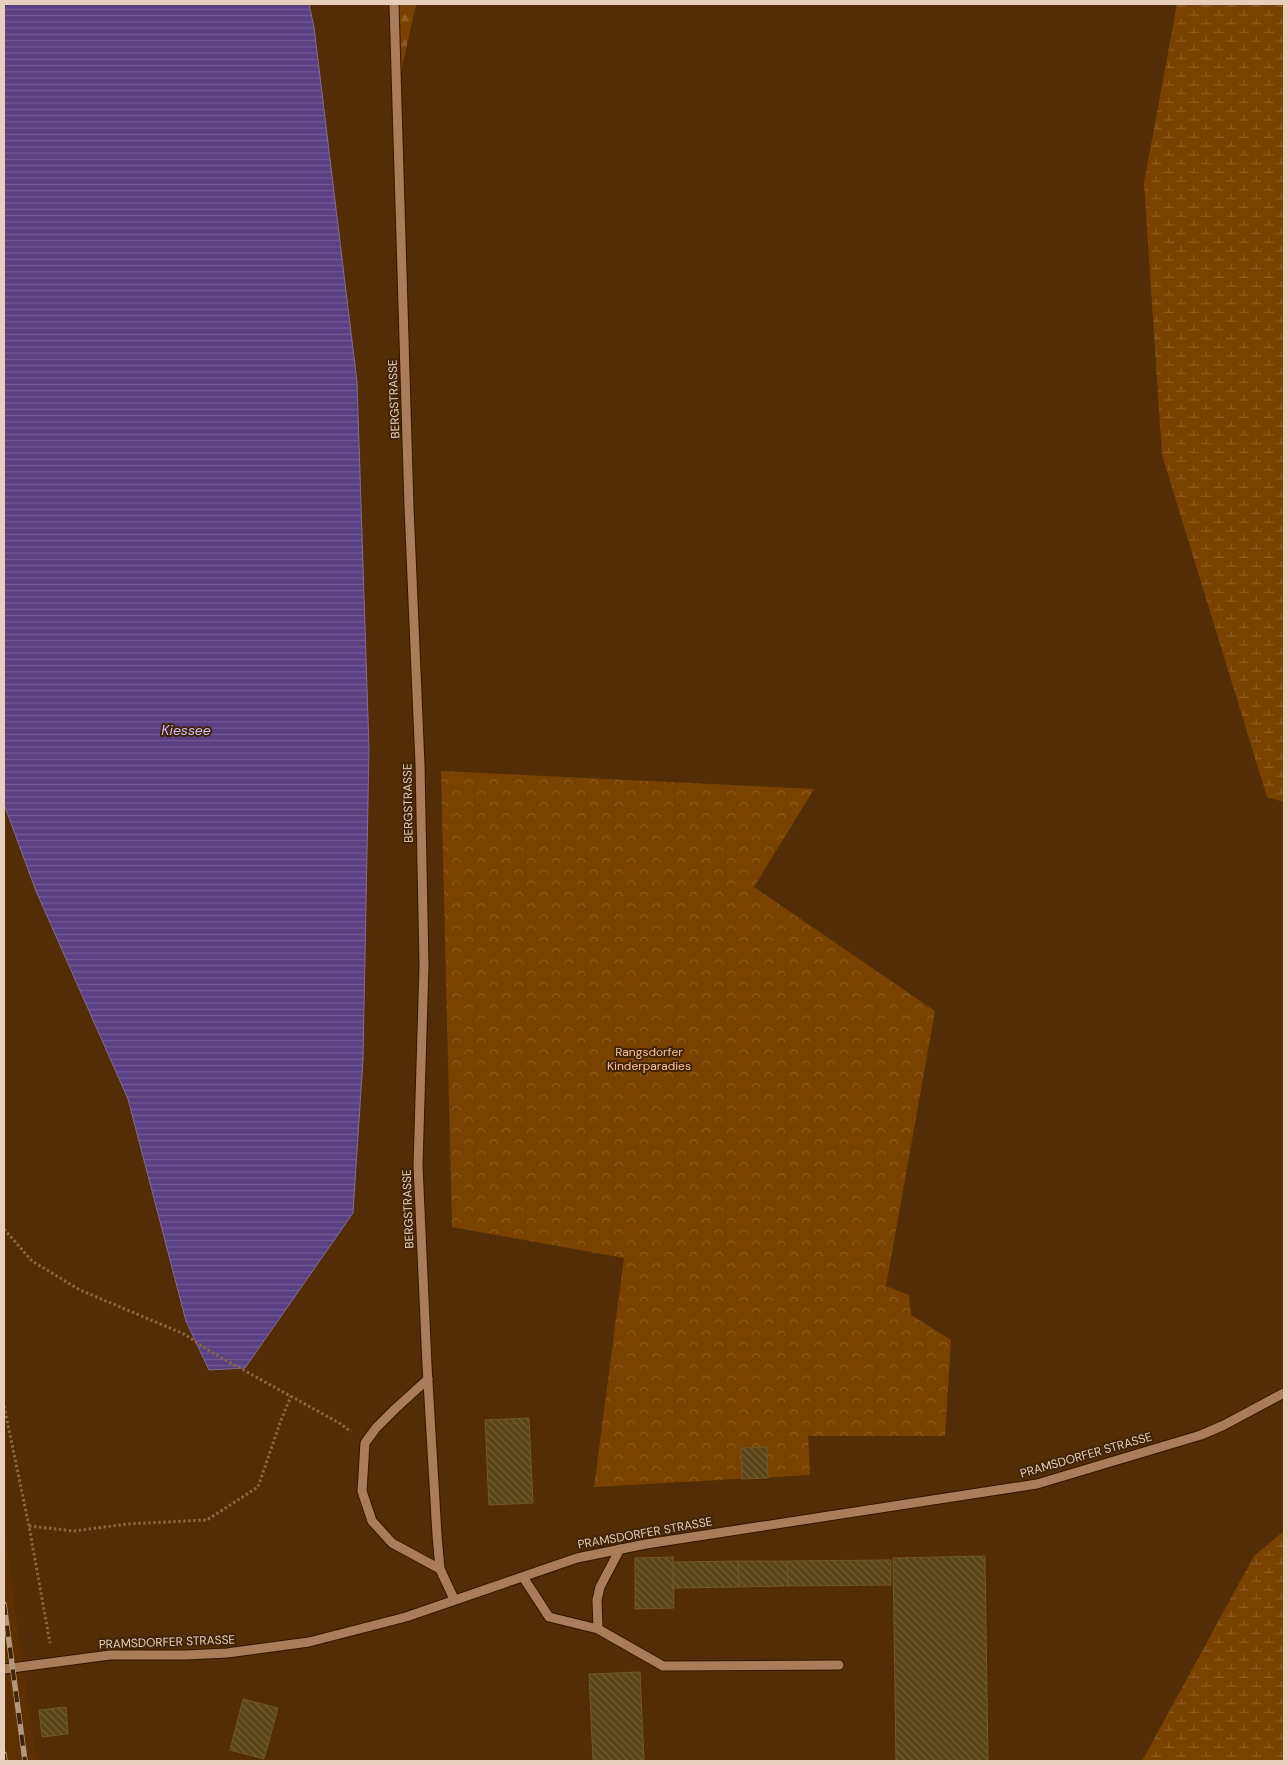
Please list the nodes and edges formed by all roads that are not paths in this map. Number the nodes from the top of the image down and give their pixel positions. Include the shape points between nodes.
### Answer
1 (394, 4) edge
2 (428, 1379) junction
3 (1284, 1393) edge
4 (620, 1549) junction
5 (440, 1568) junction
6 (523, 1577) junction
7 (454, 1599) junction
8 (598, 1628) junction
9 (839, 1665) dead end
10 (4, 1670) edge

1 - 2 street, BERGSTRASSE via 420,775 424,966 418,1165
2 - 5 street, BERGSTRASSE
2 - 5 street via 376,1428 365,1443 362,1491 372,1520 392,1543
3 - 4 street, PRAMSDORFER STRASSE via 1201,1434 1037,1484
4 - 6 street, PRAMSDORFER STRASSE via 577,1558
4 - 8 street via 596,1600
5 - 7 street, BERGSTRASSE
6 - 7 street, PRAMSDORFER STRASSE
6 - 8 street via 549,1617
7 - 10 street, PRAMSDORFER STRASSE via 406,1617 309,1642 228,1653 110,1655
8 - 9 street via 663,1666

